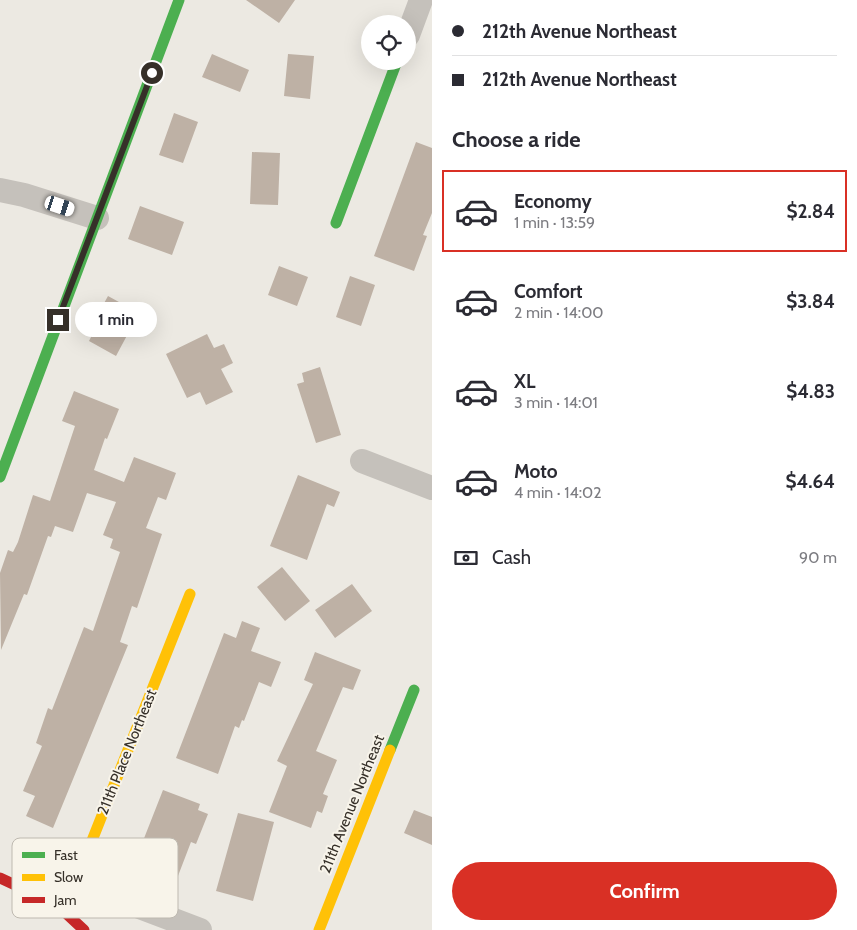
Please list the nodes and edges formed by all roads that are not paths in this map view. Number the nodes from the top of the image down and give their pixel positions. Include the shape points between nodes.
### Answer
1 (179, 0) edge
2 (421, 0) edge
3 (415, 15) edge
4 (395, 70) edge
5 (0, 190) edge
6 (97, 218) junction
7 (336, 223) dead end
8 (362, 461) dead end
9 (0, 477) edge
10 (432, 488) edge
11 (190, 594) dead end
12 (414, 690) dead end
13 (90, 838) edge
14 (0, 878) edge
15 (12, 883) edge
16 (73, 918) edge
17 (168, 918) edge
18 (84, 930) edge
19 (200, 930) edge
20 (319, 930) edge

1 - 6 street
2 - 3 street
4 - 7 street
5 - 6 street via 24,194
6 - 9 street
8 - 10 street
11 - 13 street, 211th Place Northeast
12 - 20 street, 211th Avenue Northeast
14 - 15 street
16 - 18 street
17 - 19 street

